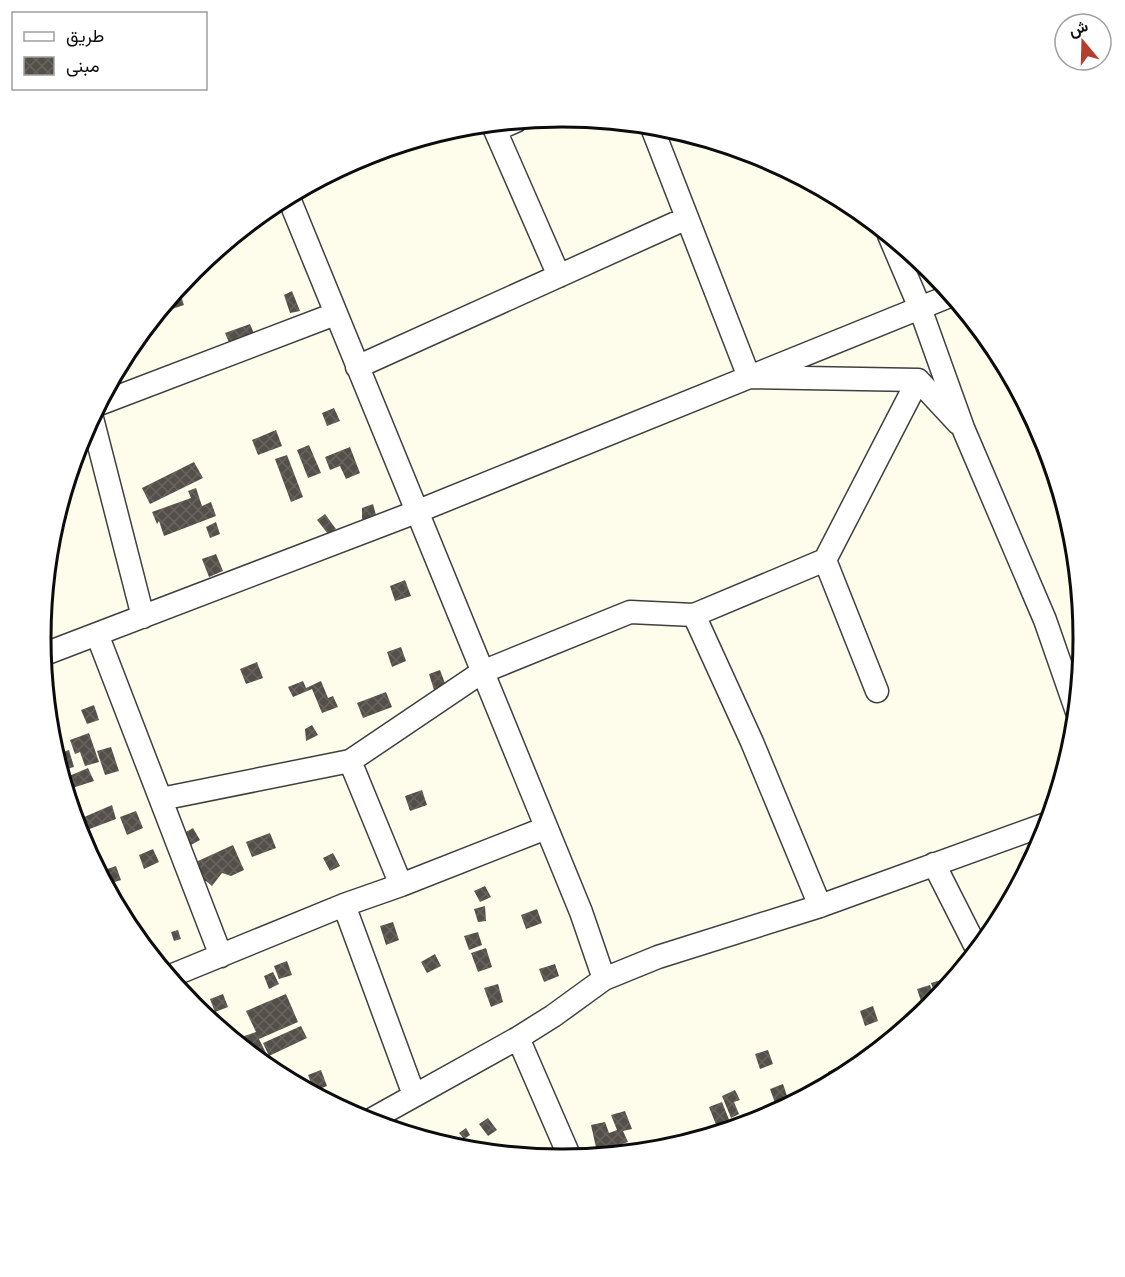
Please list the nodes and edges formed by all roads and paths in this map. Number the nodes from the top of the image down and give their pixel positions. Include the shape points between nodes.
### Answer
1 (496, 131) edge
2 (655, 136) edge
3 (292, 205) edge
4 (687, 218) junction
5 (897, 251) edge
6 (559, 276) junction
7 (944, 298) edge
8 (920, 308) junction
9 (335, 314) junction
10 (357, 367) junction
11 (749, 377) junction
12 (918, 380) junction
13 (111, 399) edge
14 (963, 428) junction
15 (96, 431) edge
16 (416, 512) junction
17 (825, 560) junction
18 (694, 615) junction
19 (143, 617) junction
20 (97, 634) junction
21 (51, 651) edge
22 (482, 672) junction
23 (877, 692) dead end
24 (1071, 695) edge
25 (350, 761) junction
26 (161, 799) junction
27 (1038, 827) edge
28 (546, 828) junction
29 (934, 864) junction
30 (401, 885) junction
31 (344, 905) junction
32 (820, 906) junction
33 (974, 942) edge
34 (221, 956) junction
35 (176, 974) edge
36 (604, 980) junction
37 (518, 1038) junction
38 (414, 1095) junction
39 (378, 1115) edge
40 (567, 1150) edge

1 - 6 street
2 - 4 street
3 - 9 street
4 - 6 street
4 - 11 street
5 - 8 street
6 - 10 street
7 - 8 street
8 - 11 street
8 - 14 street
9 - 10 street
9 - 13 street
10 - 16 street
11 - 12 street
11 - 16 street
12 - 14 street
12 - 17 street
14 - 24 street via 1045,620
15 - 19 street
16 - 19 street
16 - 22 street
17 - 18 street
17 - 23 street
18 - 22 street via 630,612
18 - 32 street
19 - 20 street
20 - 21 street
20 - 26 street
22 - 25 street
22 - 28 street
25 - 26 street
25 - 30 street
26 - 34 street
27 - 29 street
28 - 30 street
28 - 36 street
29 - 32 street
29 - 33 street
30 - 31 street
31 - 34 street
31 - 38 street
32 - 36 street via 658,957
34 - 35 street
36 - 37 street
37 - 38 street
37 - 40 street
38 - 39 street

